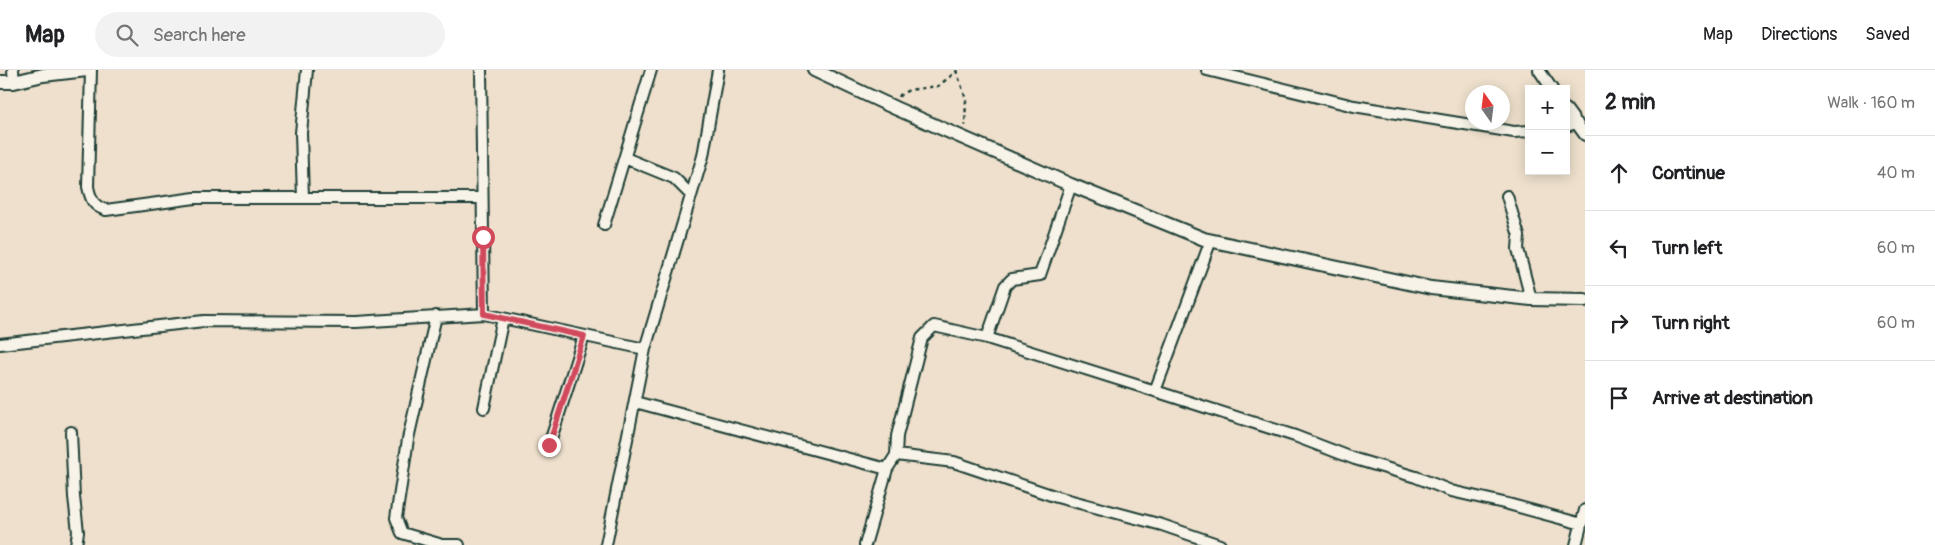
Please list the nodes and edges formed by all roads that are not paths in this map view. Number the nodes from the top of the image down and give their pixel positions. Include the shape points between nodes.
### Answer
1 (87, 70) edge
2 (91, 70) edge
3 (307, 70) edge
4 (481, 70) edge
5 (651, 70) edge
6 (718, 70) edge
7 (814, 70) edge
8 (1207, 70) edge
9 (1539, 70) edge
10 (14, 76) edge
11 (0, 82) edge
12 (1549, 85) edge
13 (1571, 125) edge
14 (1525, 131) edge
15 (1585, 135) edge
16 (625, 158) junction
17 (1071, 185) junction
18 (690, 194) junction
19 (1506, 196) dead end
20 (303, 198) junction
21 (482, 198) junction
22 (604, 225) dead end
23 (1211, 240) junction
24 (1531, 299) junction
25 (1585, 300) edge
26 (484, 314) junction
27 (436, 316) junction
28 (503, 318) junction
29 (584, 336) junction
30 (987, 338) junction
31 (0, 344) edge
32 (645, 349) junction
33 (1155, 391) junction
34 (635, 402) junction
35 (484, 408) dead end
36 (71, 432) dead end
37 (549, 445) dead end
38 (896, 456) junction
39 (887, 469) junction
40 (1585, 510) edge
41 (1582, 528) edge
42 (76, 545) edge
43 (438, 545) edge
44 (458, 545) edge
45 (606, 545) edge
46 (865, 545) edge
47 (1220, 545) edge
48 (1576, 545) edge

1 - 10 street
2 - 20 street via 88,187 91,202 98,208 106,210 195,198
3 - 20 street via 302,132
4 - 21 street
5 - 16 street
6 - 18 street via 703,156
7 - 17 street
8 - 14 street via 1354,106
9 - 12 street
10 - 11 street
13 - 15 street
16 - 18 street via 674,178
16 - 22 street
17 - 23 street
17 - 30 street via 1040,276 1012,280 1005,286
18 - 32 street
19 - 24 street via 1519,236 1518,249
20 - 21 street
21 - 26 street
23 - 24 street via 1431,288
23 - 33 street
24 - 25 street
26 - 27 street
26 - 28 street
27 - 31 street via 356,322 204,321
27 - 43 street via 408,439 396,518 402,533
28 - 29 street
28 - 35 street
29 - 32 street
29 - 37 street
30 - 33 street
30 - 38 street via 934,326 922,338 896,436
32 - 34 street
33 - 41 street via 1451,491 1508,504
34 - 39 street
34 - 45 street
36 - 42 street via 78,532
38 - 39 street
38 - 47 street via 954,462 1057,497 1162,525
39 - 46 street
40 - 41 street
41 - 48 street
43 - 44 street

